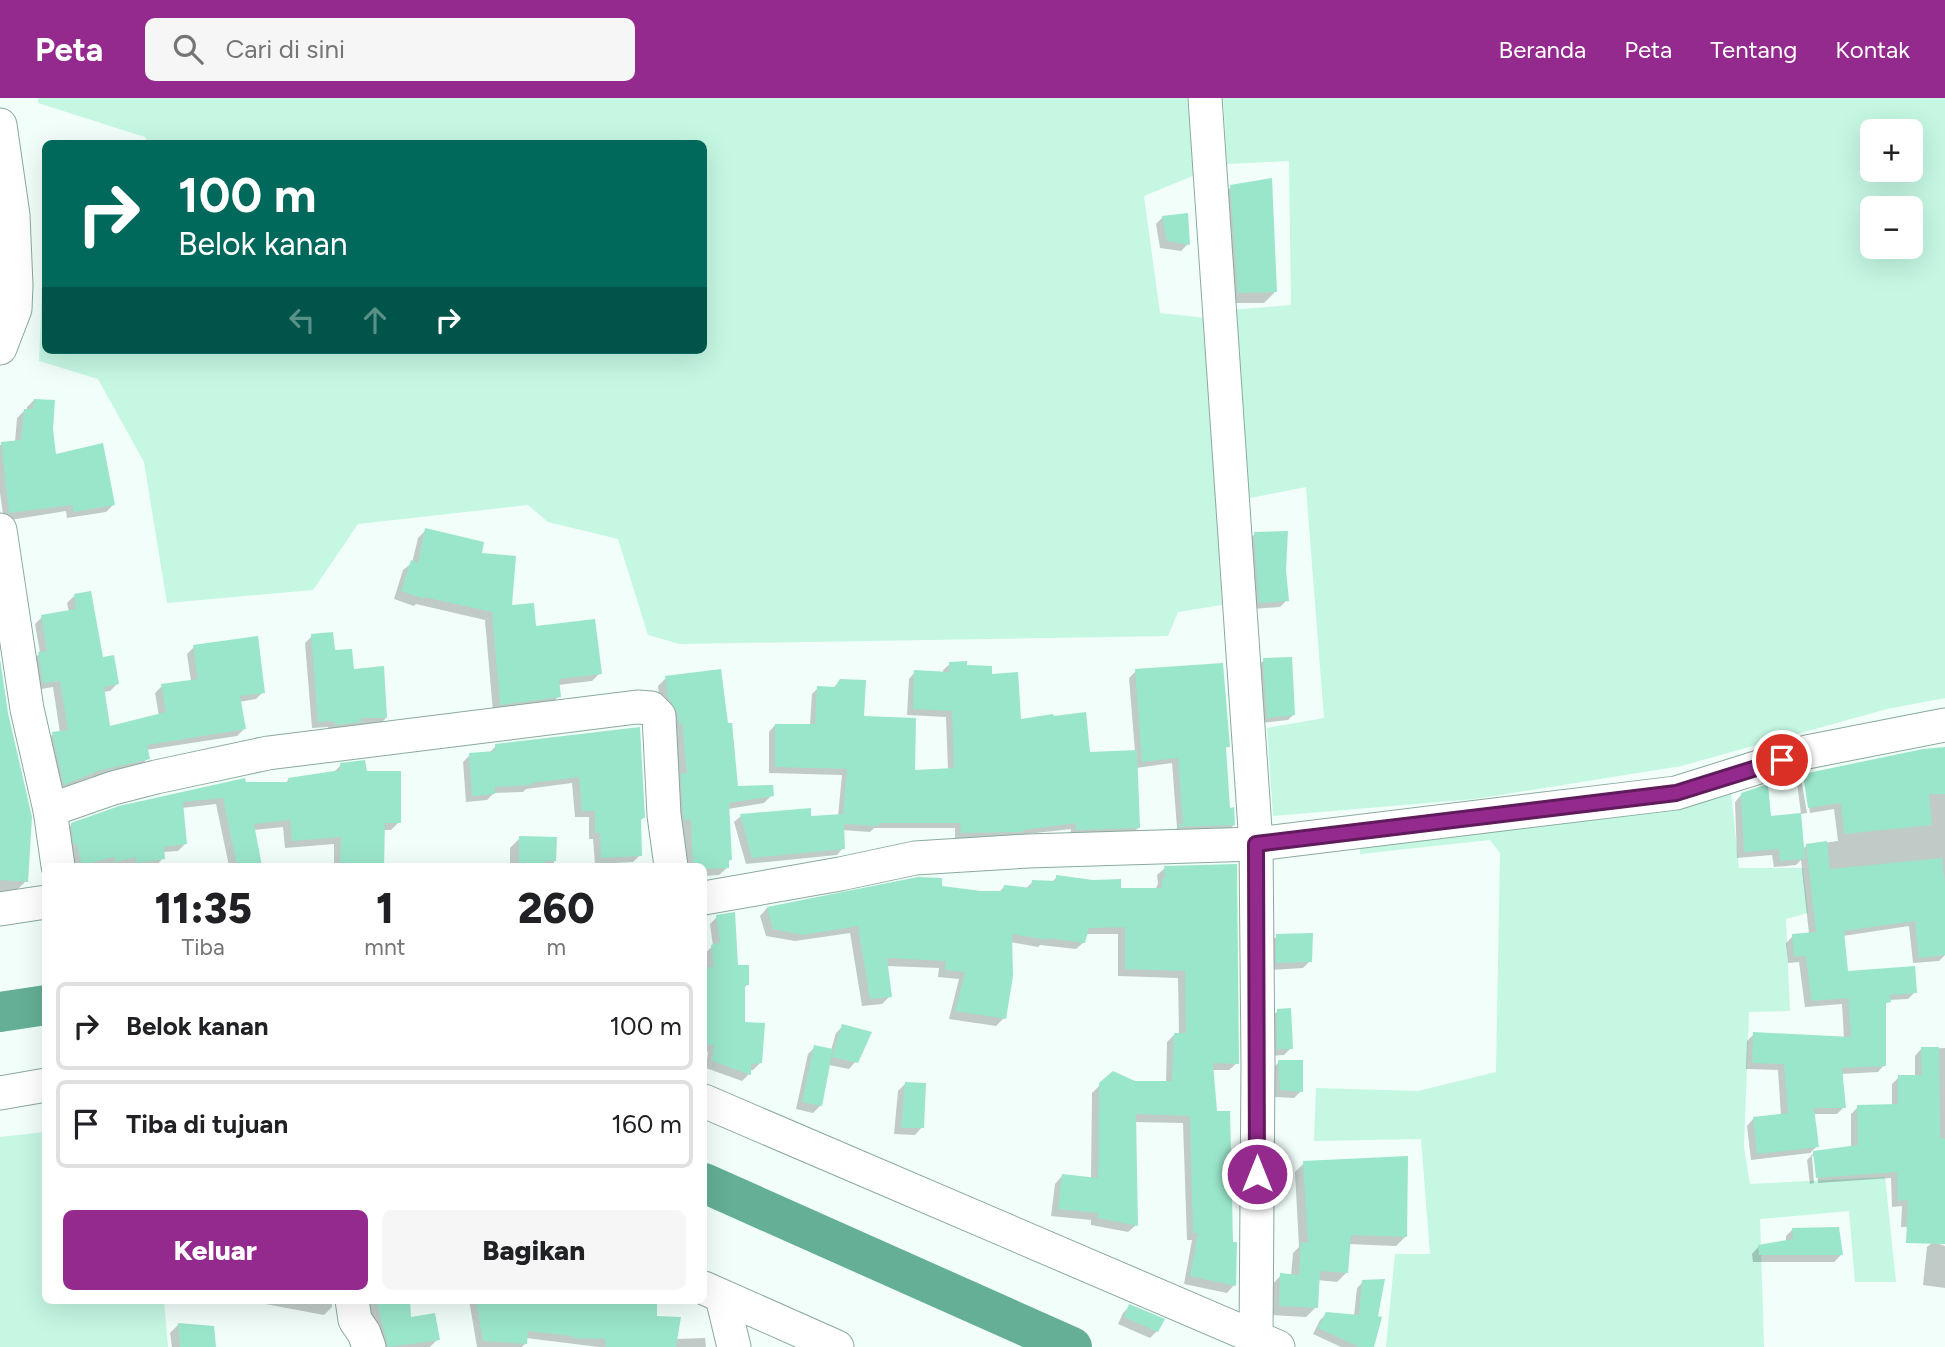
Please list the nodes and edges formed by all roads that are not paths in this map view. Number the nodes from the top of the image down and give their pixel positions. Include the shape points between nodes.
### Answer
1 (1205, 98) edge
2 (0, 125) edge
3 (7, 217) edge
4 (0, 348) edge
5 (0, 530) edge
6 (1945, 725) edge
7 (50, 810) junction
8 (1256, 844) junction
9 (58, 863) edge
10 (671, 863) edge
11 (707, 897) edge
12 (42, 903) edge
13 (0, 909) edge
14 (42, 1086) edge
15 (0, 1093) edge
16 (707, 1102) edge
17 (713, 1292) edge
18 (353, 1304) edge
19 (1267, 1342) edge
20 (369, 1347) edge
21 (734, 1347) edge
22 (837, 1347) edge

1 - 8 street
2 - 3 street
3 - 4 street via 15,309
5 - 7 street via 27,709
6 - 8 street via 1807,752 1676,793
7 - 9 street
7 - 10 street via 135,782 268,753 651,708 659,716
8 - 11 street via 915,858
8 - 19 street
12 - 13 street
14 - 15 street
16 - 19 street
17 - 21 street
17 - 22 street
18 - 20 street

